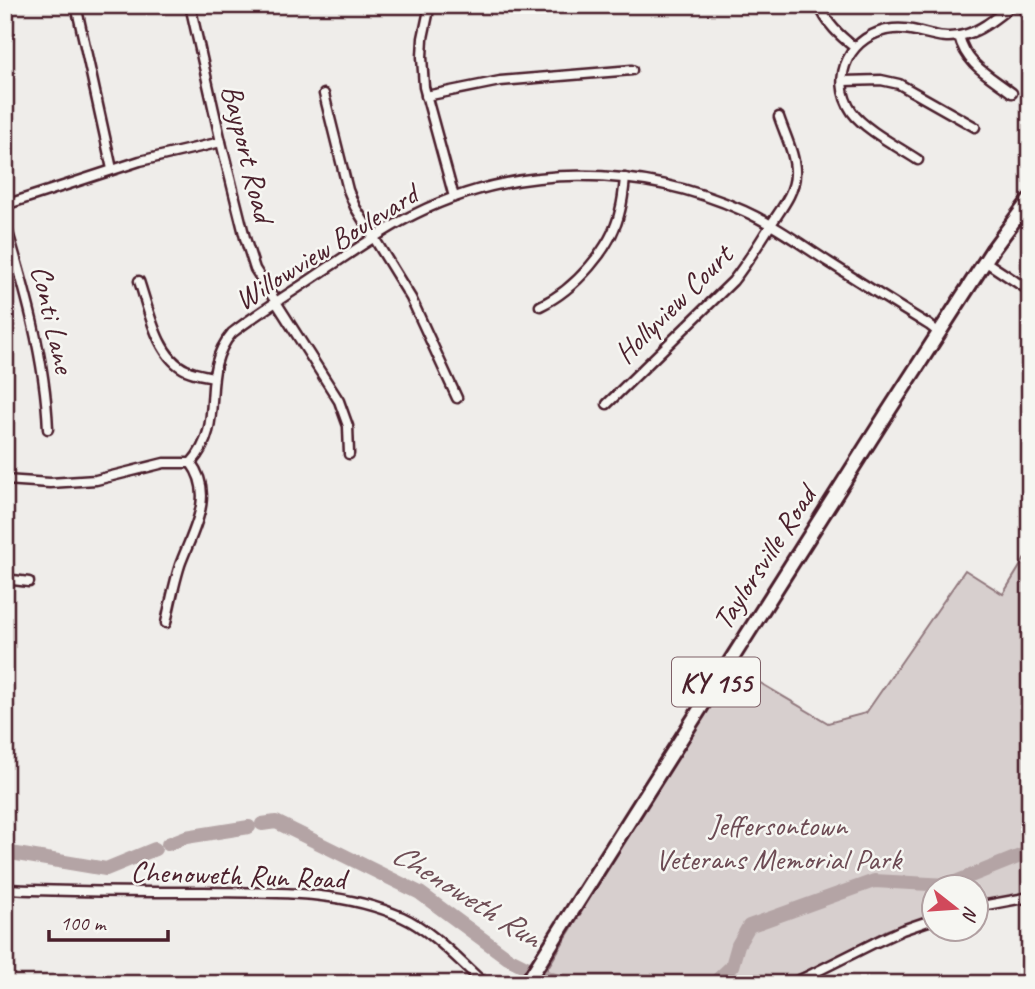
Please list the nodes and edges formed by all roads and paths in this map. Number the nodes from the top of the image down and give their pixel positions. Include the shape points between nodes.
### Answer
1 (76, 5) edge
2 (190, 5) edge
3 (430, 5) edge
4 (819, 5) edge
5 (1013, 5) edge
6 (1023, 5) edge
7 (1030, 16) edge
8 (959, 36) junction
9 (854, 47) junction
10 (632, 71) dead end
11 (843, 81) junction
12 (1012, 93) dead end
13 (324, 94) dead end
14 (426, 96) junction
15 (779, 117) dead end
16 (975, 127) dead end
17 (221, 142) junction
18 (918, 160) dead end
19 (112, 169) junction
20 (625, 178) junction
21 (454, 197) junction
22 (1030, 200) edge
23 (5, 205) edge
24 (5, 222) edge
25 (771, 225) junction
26 (373, 239) junction
27 (986, 262) junction
28 (139, 281) dead end
29 (1030, 290) edge
30 (276, 303) junction
31 (540, 306) dead end
32 (939, 333) junction
33 (213, 377) junction
34 (457, 398) dead end
35 (607, 404) dead end
36 (48, 429) dead end
37 (349, 454) dead end
38 (191, 463) junction
39 (5, 480) edge
40 (5, 579) edge
41 (29, 582) dead end
42 (166, 623) dead end
43 (5, 889) edge
44 (1030, 897) edge
45 (990, 904) edge
46 (920, 924) edge
47 (527, 983) edge
48 (485, 984) edge
49 (792, 984) edge

1 - 19 street
2 - 17 street, Bayport Road
3 - 14 street via 422,57
4 - 9 street via 827,21
5 - 8 street
6 - 7 main road
8 - 9 street via 934,37 897,28 873,33
8 - 12 street via 972,63
9 - 11 street
10 - 14 street via 500,81
11 - 16 street via 900,84
11 - 18 street via 853,114
13 - 26 street via 348,190
14 - 21 street
15 - 25 street, Hollyview Court via 796,175
17 - 19 street
17 - 30 street, Bayport Road via 251,260
19 - 23 street
20 - 21 street, Willowview Boulevard via 537,178
20 - 25 street, Willowview Boulevard via 710,197
20 - 31 street via 620,212 607,243 561,294
21 - 26 street, Willowview Boulevard
22 - 27 main road, Taylorsville Road / KY 155
24 - 36 street, Conti Lane via 42,370
25 - 32 street, Willowview Boulevard
25 - 35 street, Hollyview Court via 733,281
26 - 30 street, Willowview Boulevard
26 - 34 street via 411,298
27 - 29 street
27 - 32 main road, Taylorsville Road / KY 155
28 - 33 street via 166,354 184,369
30 - 33 street, Willowview Boulevard via 232,333 220,351
30 - 37 street, Bayport Road via 339,401 348,426
32 - 47 main road, Taylorsville Road / KY 155
33 - 38 street, Willowview Boulevard via 210,425
38 - 39 street via 164,463 96,480
38 - 42 street via 200,486 201,510 179,568
40 - 41 street
43 - 48 street, Chenoweth Run Road via 265,893 344,900 412,922
44 - 45 street
46 - 49 street

